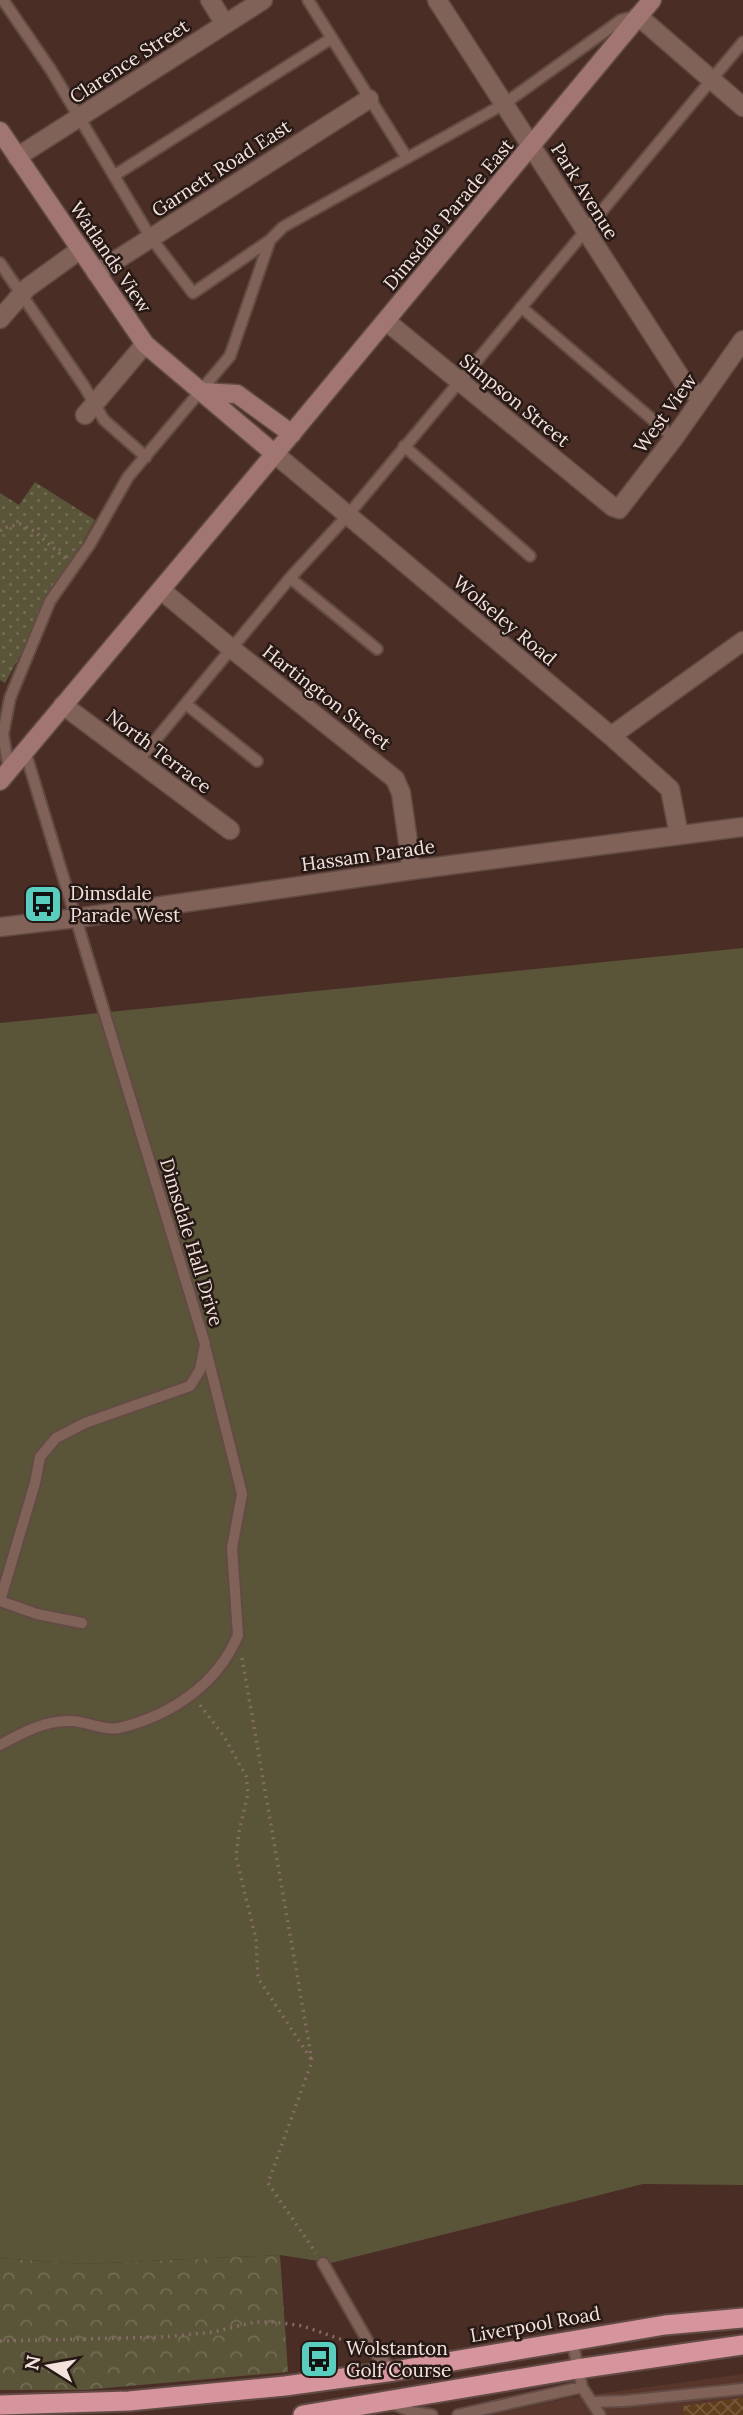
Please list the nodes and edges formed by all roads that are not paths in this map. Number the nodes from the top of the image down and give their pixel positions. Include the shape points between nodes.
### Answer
1 (3, 0) edge
2 (210, 0) edge
3 (263, 0) edge
4 (308, 0) edge
5 (437, 0) edge
6 (652, 0) edge
7 (638, 16) junction
8 (225, 24) junction
9 (332, 38) junction
10 (743, 41) edge
11 (711, 80) junction
12 (369, 99) junction
13 (504, 104) junction
14 (743, 107) edge
15 (78, 118) junction
16 (0, 131) edge
17 (532, 145) junction
18 (17, 157) junction
19 (407, 158) junction
20 (115, 175) junction
21 (584, 231) junction
22 (151, 238) junction
23 (270, 240) junction
24 (81, 249) junction
25 (0, 263) edge
26 (96, 273) junction
27 (20, 295) junction
28 (520, 307) junction
29 (0, 319) edge
30 (386, 321) junction
31 (743, 340) edge
32 (145, 344) junction
33 (459, 381) junction
34 (202, 391) junction
35 (702, 398) junction
36 (90, 410) junction
37 (292, 434) junction
38 (674, 438) junction
39 (404, 446) junction
40 (275, 454) junction
41 (146, 457) junction
42 (619, 509) joint
43 (348, 515) junction
44 (530, 555) dead end
45 (290, 578) junction
46 (161, 590) junction
47 (743, 640) edge
48 (232, 649) junction
49 (377, 649) dead end
50 (186, 704) junction
51 (63, 705) junction
52 (611, 736) junction
53 (25, 751) junction
54 (138, 761) junction
55 (257, 761) dead end
56 (5, 775) edge
57 (743, 827) edge
58 (230, 830) dead end
59 (679, 835) junction
60 (412, 870) junction
61 (77, 918) junction
62 (0, 927) edge
63 (205, 1344) junction
64 (82, 1623) dead end
65 (0, 1745) edge
66 (323, 2263) road end
67 (743, 2318) edge
68 (572, 2340) junction
69 (743, 2346) edge
70 (394, 2371) junction
71 (580, 2378) junction
72 (743, 2389) edge
73 (387, 2401) junction
74 (592, 2402) junction
75 (11, 2408) edge
76 (303, 2415) edge
77 (432, 2415) edge
78 (458, 2415) edge
79 (600, 2415) edge

1 - 15 lane
2 - 8 street
3 - 8 street, Clarence Street
4 - 9 lane
5 - 13 street, Park Avenue
6 - 7 main road, Dimsdale Parade East
7 - 11 street
7 - 13 lane via 621,20
7 - 17 main road, Dimsdale Parade East
8 - 15 street, Clarence Street
9 - 12 lane
9 - 20 lane
10 - 11 lane
11 - 14 street
11 - 21 lane
12 - 19 lane
12 - 22 street, Garnett Road East
13 - 17 street, Park Avenue
13 - 19 lane
15 - 18 street, Clarence Street
15 - 20 lane
16 - 18 main road, Watlands View
17 - 21 street, Park Avenue
17 - 30 main road, Dimsdale Parade East
18 - 24 main road, Watlands View
19 - 23 lane via 283,227
20 - 22 lane
21 - 28 lane
21 - 35 street, Park Avenue via 686,386
22 - 23 lane via 193,293
22 - 26 street, Garnett Road East
23 - 34 lane via 230,356
24 - 26 main road, Watlands View
24 - 27 street
25 - 27 lane
26 - 32 main road, Watlands View
27 - 29 street
27 - 36 lane via 84,387
28 - 33 lane
28 - 38 lane
30 - 33 street, Simpson Street
30 - 37 main road, Dimsdale Parade East
31 - 35 street, West View
32 - 34 main road, Watlands View
32 - 36 street
33 - 39 lane
33 - 42 street, Simpson Street
34 - 37 main road via 237,394
34 - 40 main road, Watlands View
34 - 41 lane
35 - 38 street, West View
36 - 41 lane
37 - 40 main road, Dimsdale Parade East
38 - 42 street, West View
39 - 43 lane
39 - 44 lane
40 - 43 street, Wolseley Road
40 - 46 main road
41 - 56 lane via 128,477 50,601 10,698 3,734
43 - 45 lane
43 - 52 street, Wolseley Road
45 - 48 lane
45 - 49 lane
46 - 48 street, Hartington Street
46 - 51 main road
47 - 52 street
48 - 50 lane
48 - 60 street, Hartington Street via 395,779
50 - 54 lane
50 - 55 lane
51 - 53 main road
51 - 54 street, North Terrace
52 - 59 street, Wolseley Road via 670,789
53 - 56 main road
53 - 61 lane, Dimsdale Hall Drive
54 - 58 street, North Terrace
57 - 59 street, Hassam Parade
59 - 60 street, Hassam Parade
60 - 61 street, Hassam Parade
61 - 62 street, Hassam Parade
61 - 63 lane, Dimsdale Hall Drive
63 - 64 lane, Dimsdale Hall Drive via 200,1370 190,1387 85,1423 56,1438 40,1457 0,1601
63 - 65 lane via 242,1494 232,1548 239,1635 223,1666 195,1694 155,1715 116,1729 70,1721 46,1723
66 - 70 lane via 374,2351
67 - 68 highway, Liverpool Road
68 - 70 highway, Liverpool Road
68 - 71 lane
69 - 71 highway
70 - 75 highway, Liverpool Road via 285,2386
71 - 73 highway
71 - 74 lane
71 - 78 lane
72 - 74 lane
73 - 76 highway
73 - 77 lane
74 - 79 lane

